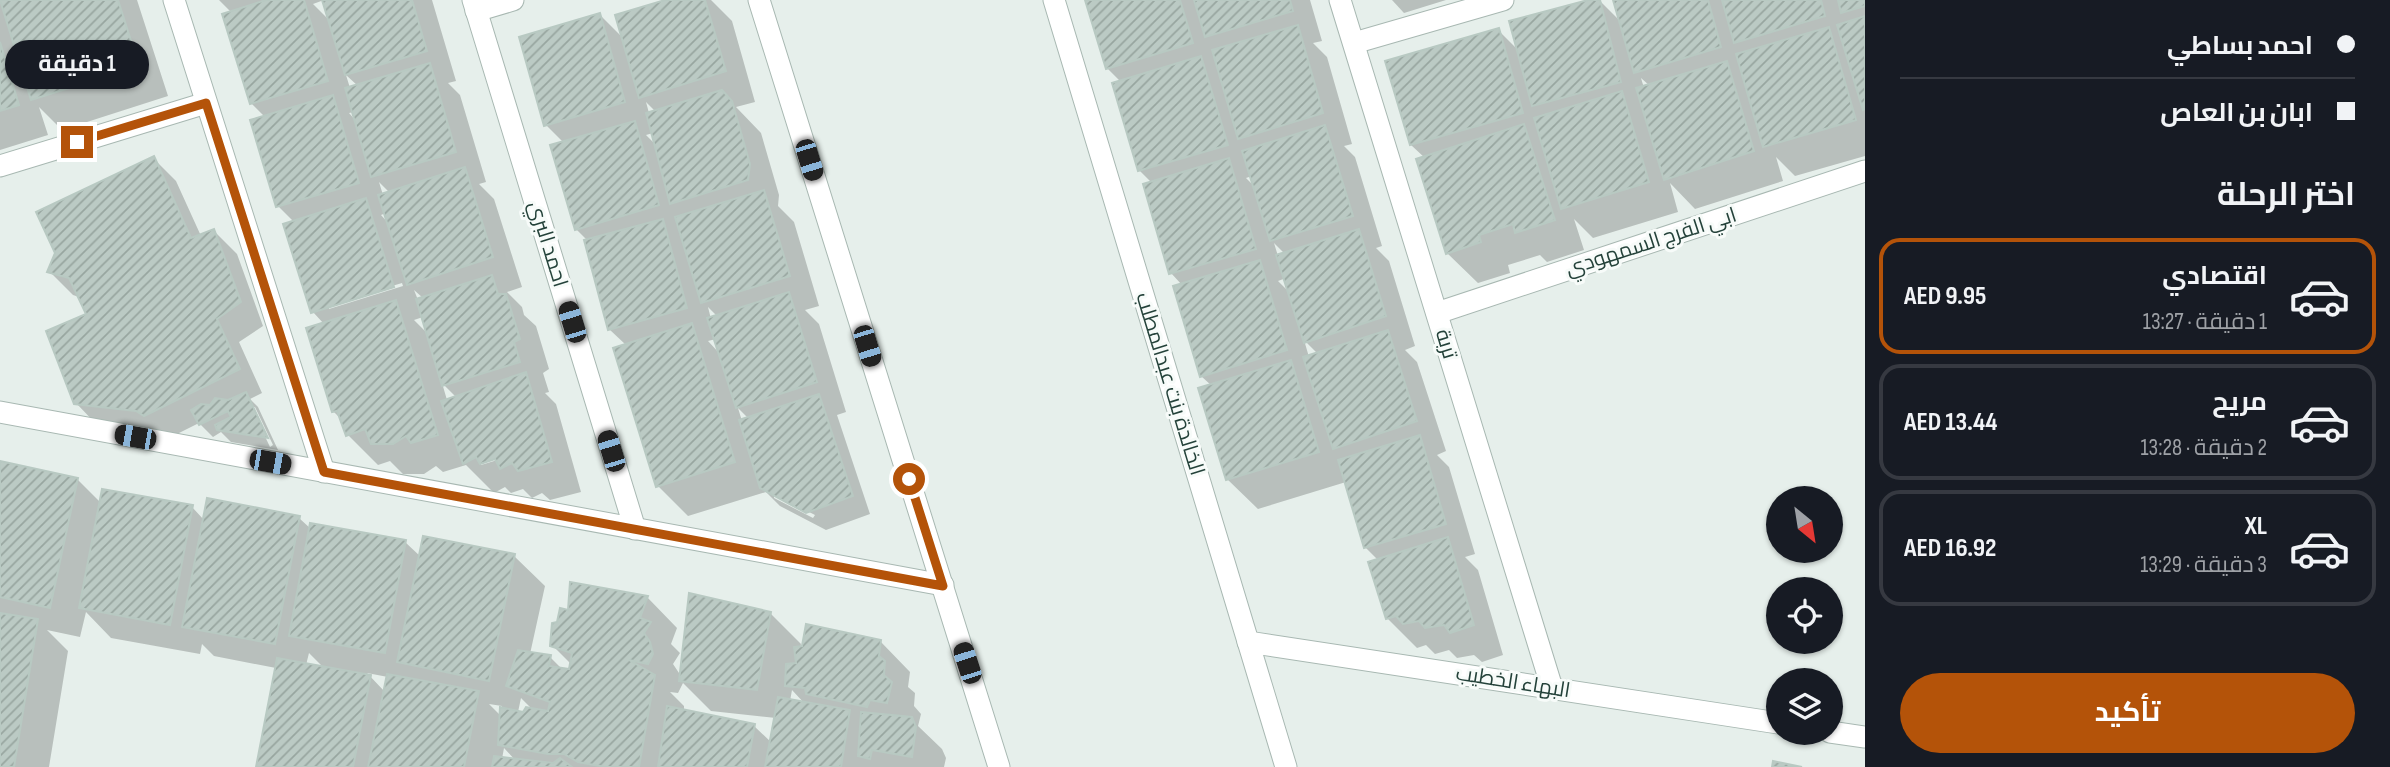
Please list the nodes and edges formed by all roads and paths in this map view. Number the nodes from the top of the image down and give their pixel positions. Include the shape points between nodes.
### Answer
1 (174, 0) edge
2 (513, 0) edge
3 (759, 0) edge
4 (1054, 0) edge
5 (1340, 0) edge
6 (1503, 0) edge
7 (475, 6) edge
8 (1354, 43) junction
9 (206, 103) junction
10 (0, 166) edge
11 (1865, 171) edge
12 (1437, 313) junction
13 (0, 412) edge
14 (324, 472) junction
15 (635, 529) junction
16 (943, 586) junction
17 (1248, 642) junction
18 (1552, 688) junction
19 (1766, 721) edge
20 (1843, 734) edge
21 (1865, 737) edge
22 (999, 767) edge
23 (1286, 767) edge

1 - 9 street
2 - 7 street
3 - 16 street
4 - 17 street, الخالدة بنت عبدالمطلب
5 - 8 street, تربة
6 - 8 street
7 - 15 street, احمد البري
8 - 12 street, تربة
9 - 10 street
9 - 14 street
11 - 12 street, ابي الفرج السمهودي
12 - 18 street, تربة
13 - 14 street
14 - 15 street
15 - 16 street
16 - 22 street
17 - 18 street, البهاء الخطيب
17 - 23 street, الخالدة بنت عبدالمطلب
18 - 19 street, البهاء الخطيب
20 - 21 street

